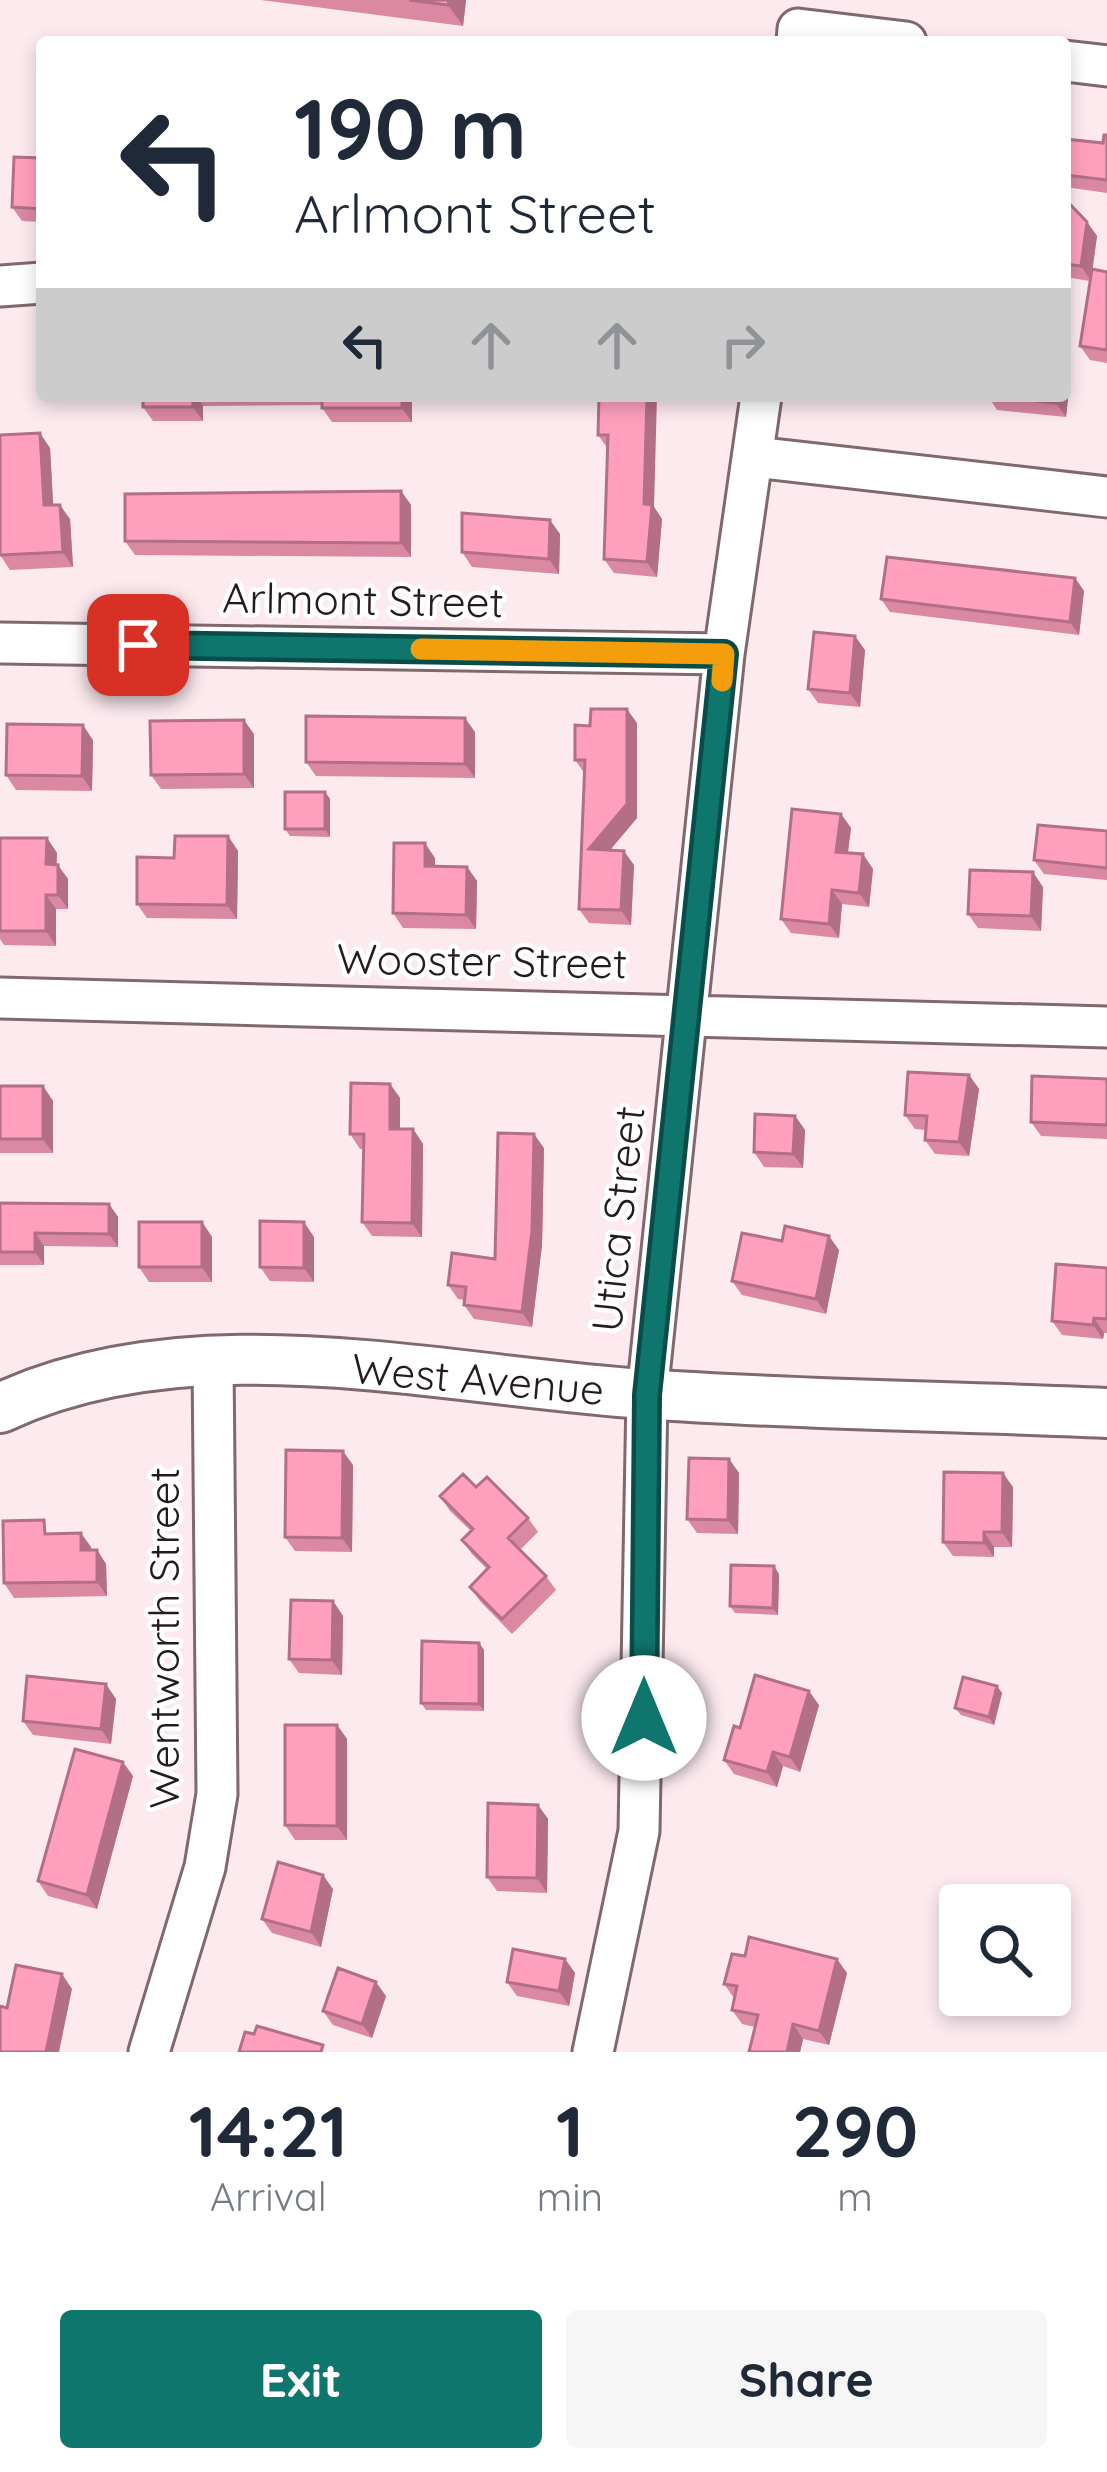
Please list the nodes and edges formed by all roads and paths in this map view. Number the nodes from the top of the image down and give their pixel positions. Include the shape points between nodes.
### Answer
1 (1071, 62) edge
2 (1107, 66) edge
3 (36, 283) edge
4 (0, 286) edge
5 (760, 402) edge
6 (754, 458) junction
7 (1107, 497) edge
8 (0, 643) edge
9 (724, 654) junction
10 (0, 998) edge
11 (688, 1013) junction
12 (1107, 1027) edge
13 (213, 1360) junction
14 (647, 1395) junction
15 (0, 1408) edge
16 (1107, 1413) edge
17 (149, 2052) edge
18 (593, 2052) edge

1 - 2 street
3 - 4 street
5 - 6 street, Utica Street
6 - 7 street
6 - 9 street, Utica Street
8 - 9 street, Arlmont Street
9 - 11 street, Utica Street
10 - 11 street, Wooster Street
11 - 12 street, Wooster Street
11 - 14 street, Utica Street
13 - 14 street, West Avenue
13 - 15 street, West Avenue via 93,1375
13 - 17 street, Wentworth Street via 217,1794 205,1867
14 - 16 street, West Avenue
14 - 18 street, Utica Street via 640,1809

